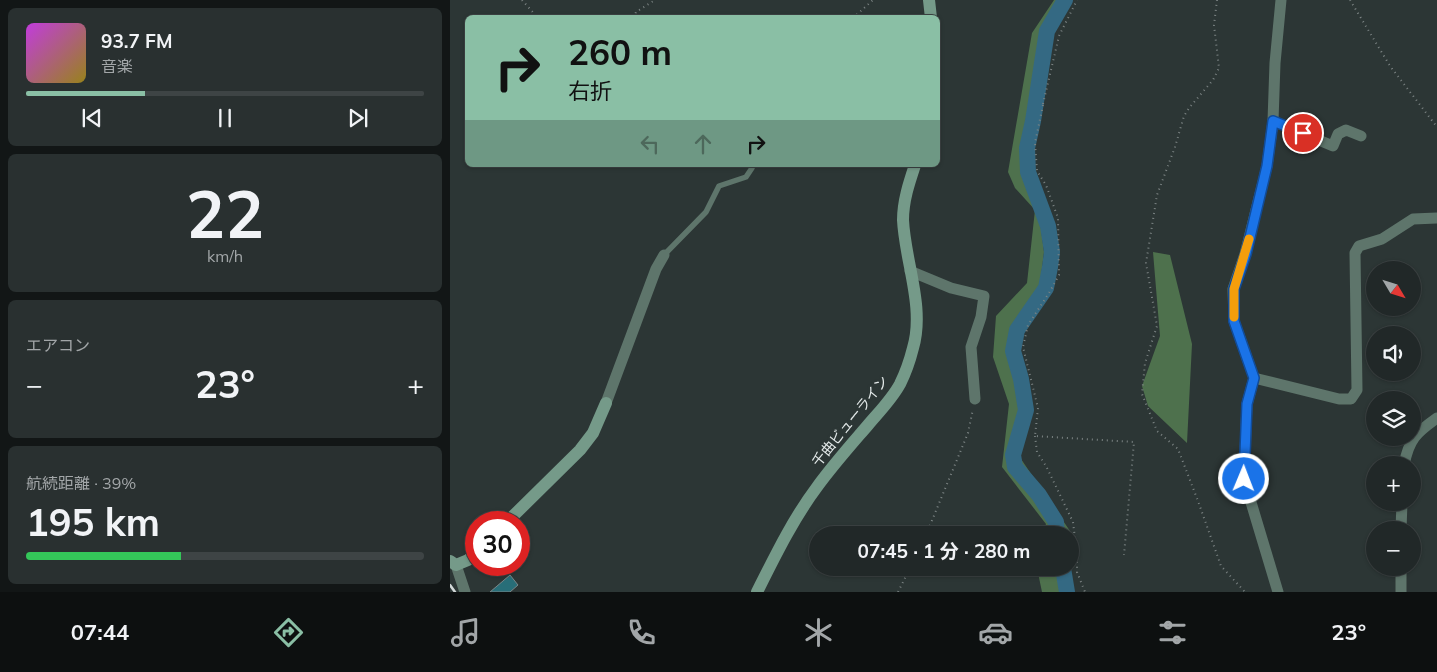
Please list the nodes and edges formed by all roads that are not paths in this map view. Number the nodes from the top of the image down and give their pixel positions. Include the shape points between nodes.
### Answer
1 (928, 0) edge
2 (1281, 0) edge
3 (930, 15) edge
4 (1273, 121) junction
5 (1361, 136) dead end
6 (914, 167) edge
7 (752, 168) dead end
8 (1437, 218) edge
9 (664, 255) joint
10 (910, 271) junction
11 (1254, 378) junction
12 (975, 399) road end
13 (606, 403) joint
14 (1437, 418) edge
15 (1406, 456) edge
16 (518, 511) edge
17 (453, 563) edge
18 (1401, 576) edge
19 (465, 592) edge
20 (757, 592) edge
21 (1278, 592) edge
22 (1401, 592) edge

1 - 3 street
2 - 4 street
4 - 5 street via 1333,146 1338,134 1346,130
4 - 11 street via 1267,166 1246,254 1234,289 1234,321
6 - 10 street, 千曲ビューライン via 903,218
7 - 9 lane via 746,176 719,186 706,212
8 - 11 street via 1413,219 1382,240 1359,246 1355,253 1357,390 1351,399
9 - 13 street
10 - 12 street via 951,288 984,296 971,347
10 - 20 street, 千曲ビューライン via 915,296 914,345 900,384 816,488
11 - 21 street via 1247,404 1244,479
13 - 16 street via 593,433 580,450
14 - 15 street via 1419,431 1407,447
17 - 19 street
18 - 22 street

